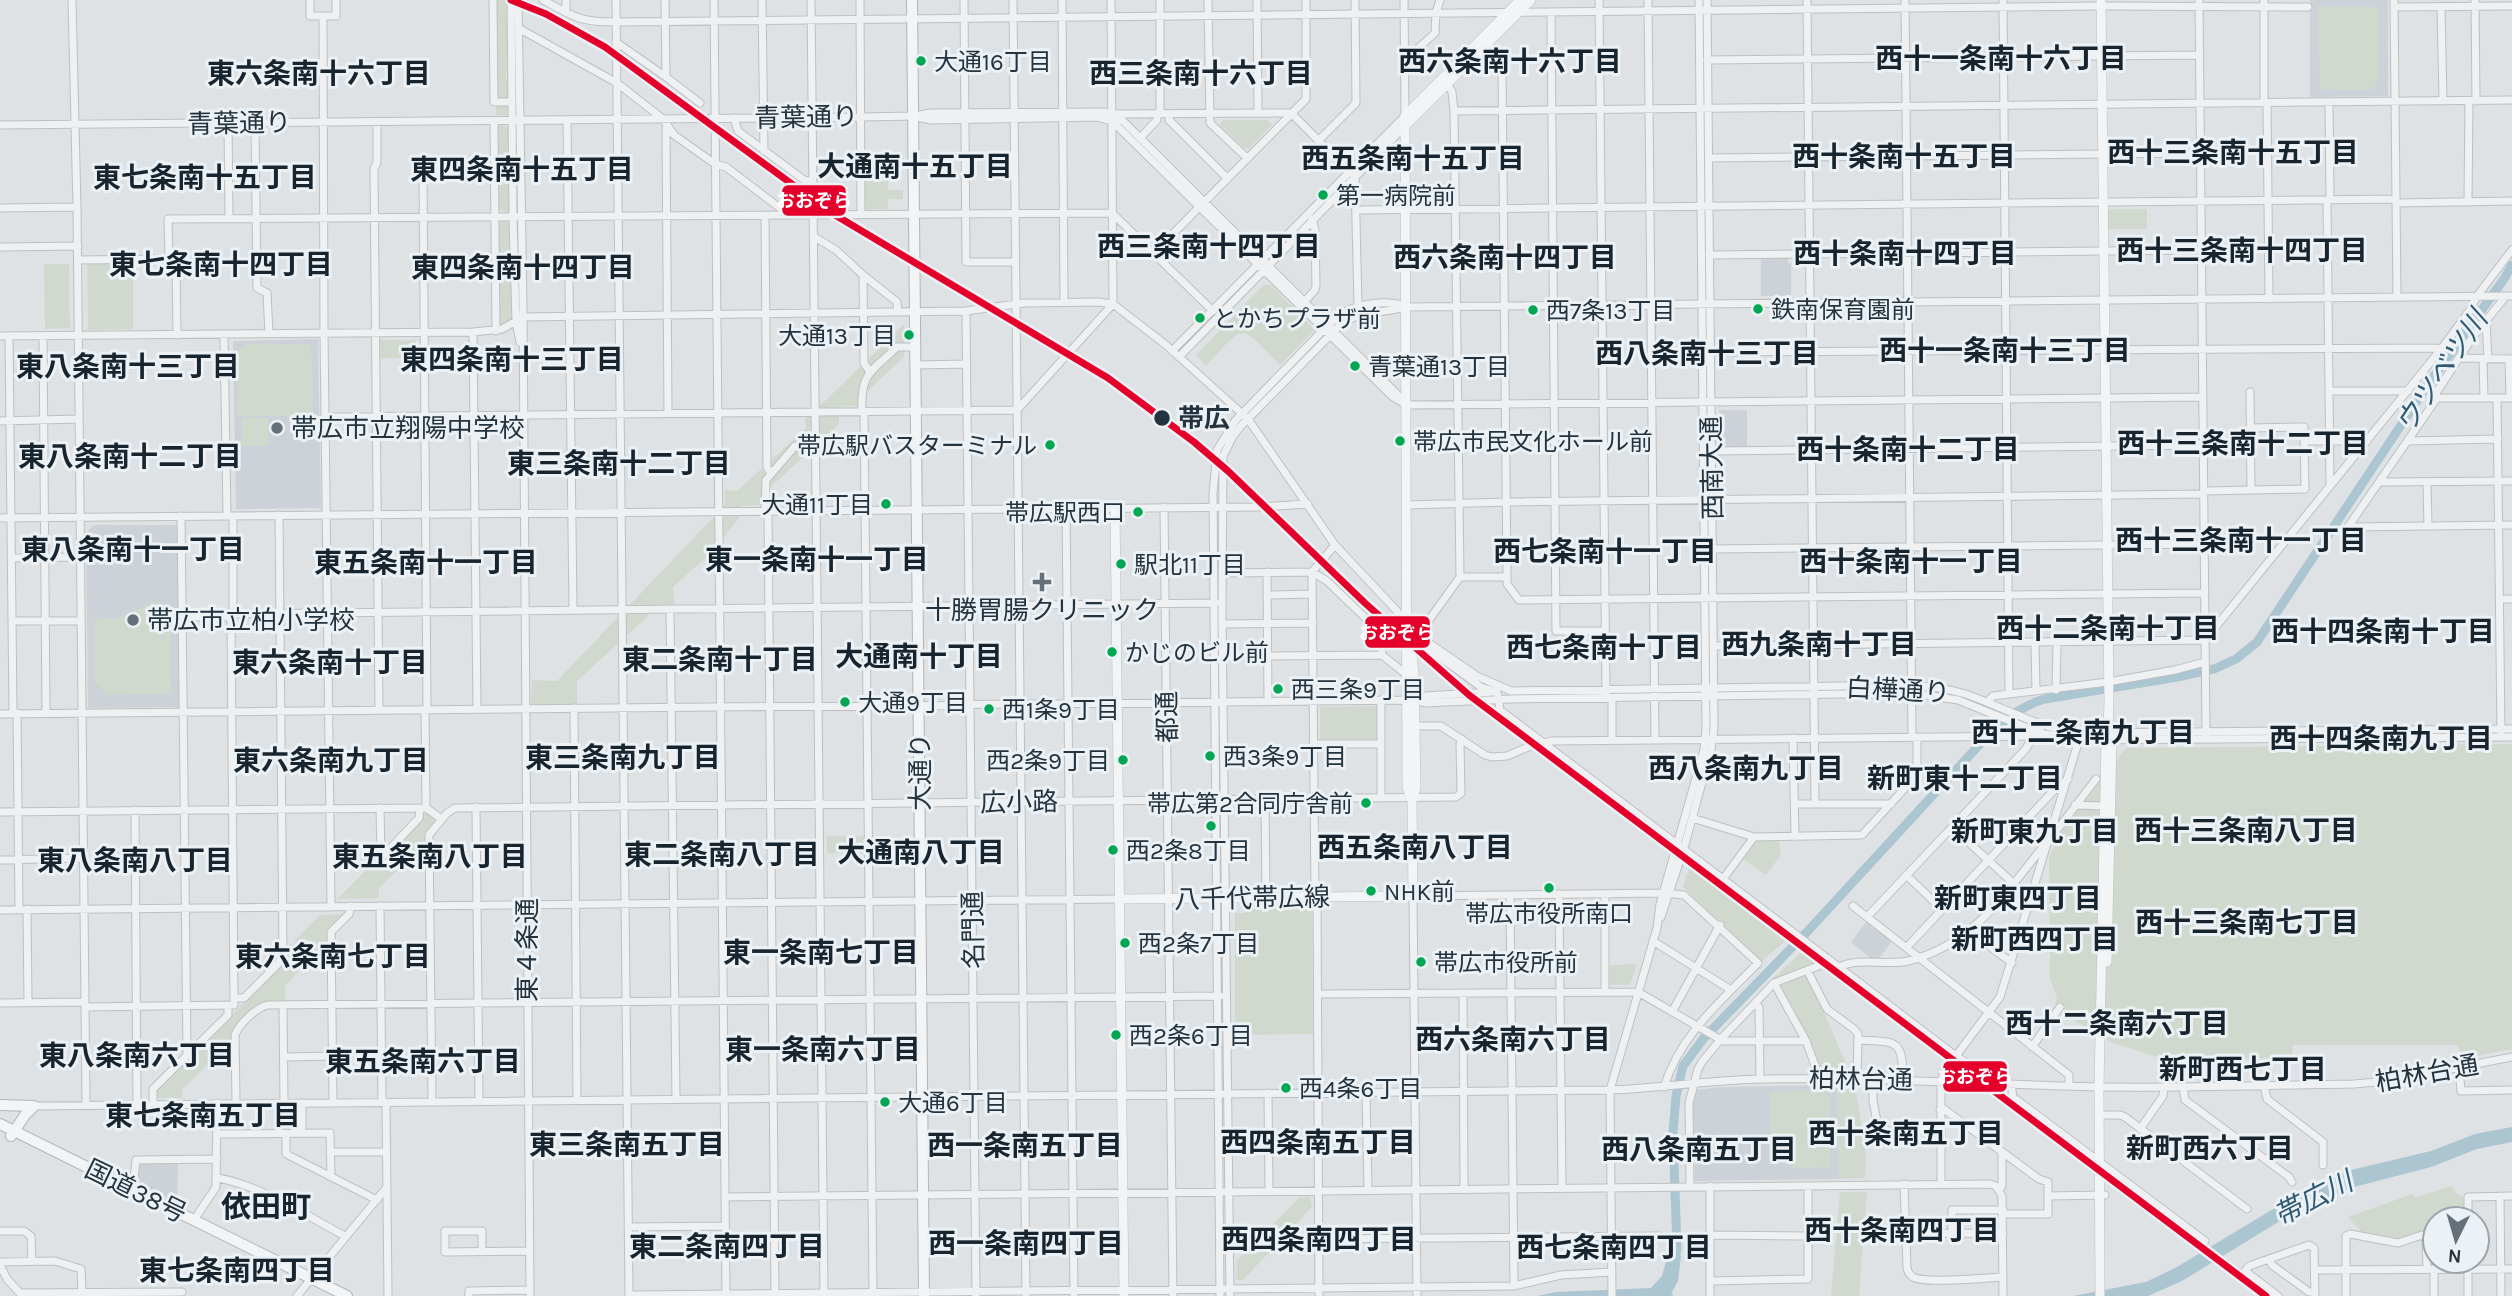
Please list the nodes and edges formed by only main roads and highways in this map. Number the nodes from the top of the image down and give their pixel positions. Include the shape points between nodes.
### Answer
1 (912, 0) edge
2 (1520, 0) edge
3 (1531, 0) edge
4 (2101, 3) edge
5 (1484, 42) junction
6 (1115, 507) road end
7 (1408, 624) junction
8 (1411, 700) junction
9 (2109, 738) junction
10 (1412, 798) junction
11 (1119, 899) junction
12 (2102, 1087) junction
13 (0, 1105) edge
14 (0, 1124) edge
15 (0, 1131) edge
16 (13, 1134) junction
17 (2102, 1163) junction
18 (309, 1281) junction
19 (2103, 1292) edge
20 (1124, 1293) edge
21 (925, 1295) edge
22 (333, 1296) edge
23 (347, 1296) edge

1 - 21 highway, 大通り
2 - 5 main road
3 - 5 main road
4 - 9 main road
5 - 7 main road via 1405,121
6 - 11 main road
7 - 8 main road
7 - 8 main road via 1415,675
8 - 10 main road via 1416,788
8 - 10 main road via 1407,788
9 - 12 main road
9 - 12 main road via 2104,806
10 - 11 main road, 八千代帯広線 via 1413,896
11 - 20 main road
12 - 17 main road
12 - 17 main road
13 - 16 highway via 34,1106
14 - 16 highway, 国道38号
15 - 16 highway, 国道38号
16 - 18 highway, 国道38号
16 - 18 highway, 国道38号 via 134,1190
17 - 19 main road
18 - 22 highway, 国道38号
18 - 23 highway, 国道38号

